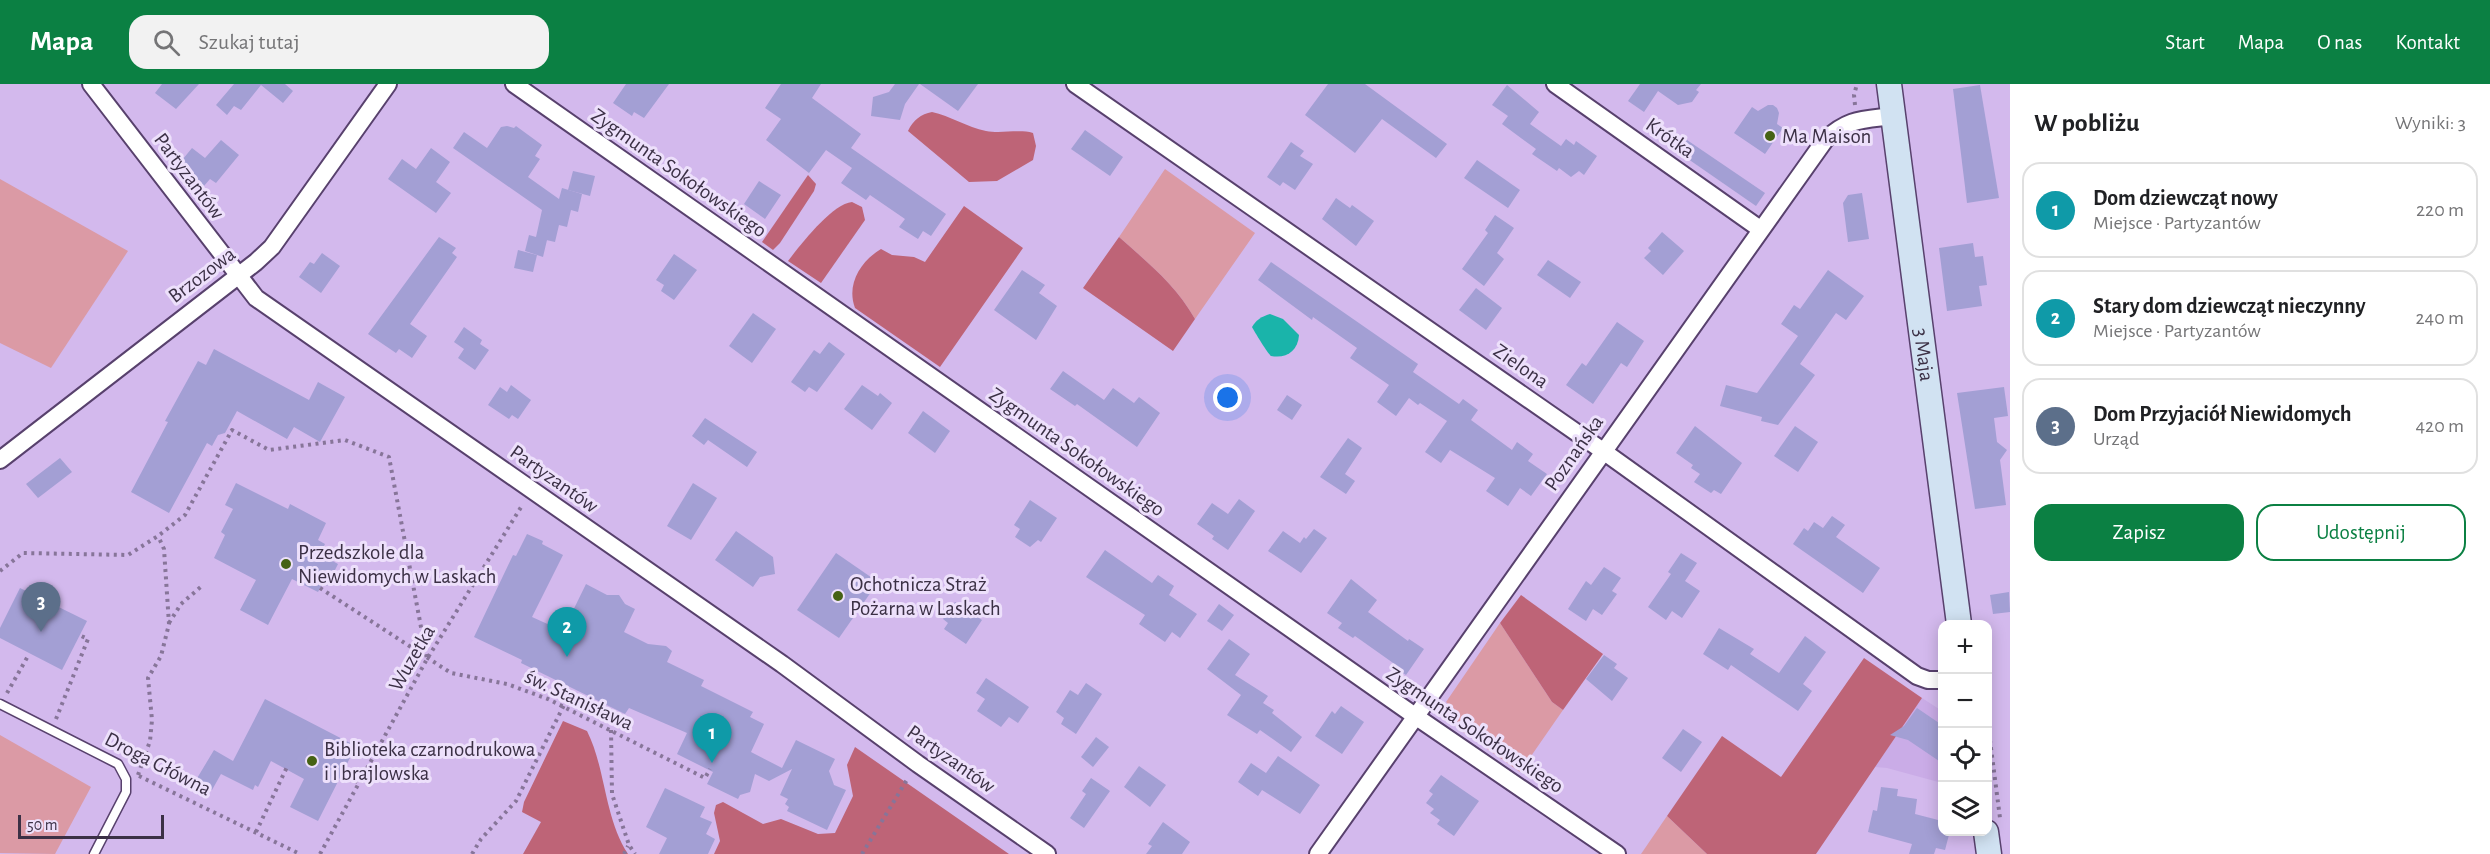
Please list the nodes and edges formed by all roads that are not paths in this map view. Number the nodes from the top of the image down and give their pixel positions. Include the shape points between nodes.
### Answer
1 (91, 84) edge
2 (388, 84) edge
3 (514, 84) edge
4 (1075, 84) edge
5 (1555, 84) edge
6 (1889, 84) edge
7 (1893, 116) junction
8 (1760, 230) junction
9 (237, 275) junction
10 (1604, 451) junction
11 (0, 460) edge
12 (1958, 620) edge
13 (1938, 680) edge
14 (1, 705) edge
15 (1414, 716) junction
16 (1993, 825) edge
17 (94, 854) edge
18 (1047, 854) edge
19 (1318, 854) edge
20 (1617, 854) edge
21 (1989, 854) edge

1 - 9 street, Partyzantów
2 - 9 street, Brzozowa via 272,247
3 - 15 street, Zygmunta Sokołowskiego
4 - 10 street, Zielona
5 - 8 street, Krótka
6 - 7 street, 3 Maja
7 - 8 street, Poznańska via 1857,120 1837,129
7 - 12 street, 3 Maja
8 - 10 street, Poznańska
9 - 11 street, Brzozowa
9 - 18 street, Partyzantów via 256,298 782,664
10 - 13 street, Zielona via 1917,676
10 - 15 street, Poznańska
14 - 17 lane, Droga Główna via 118,764 126,779 126,792
15 - 19 street, Poznańska
15 - 20 street, Zygmunta Sokołowskiego
16 - 21 street

